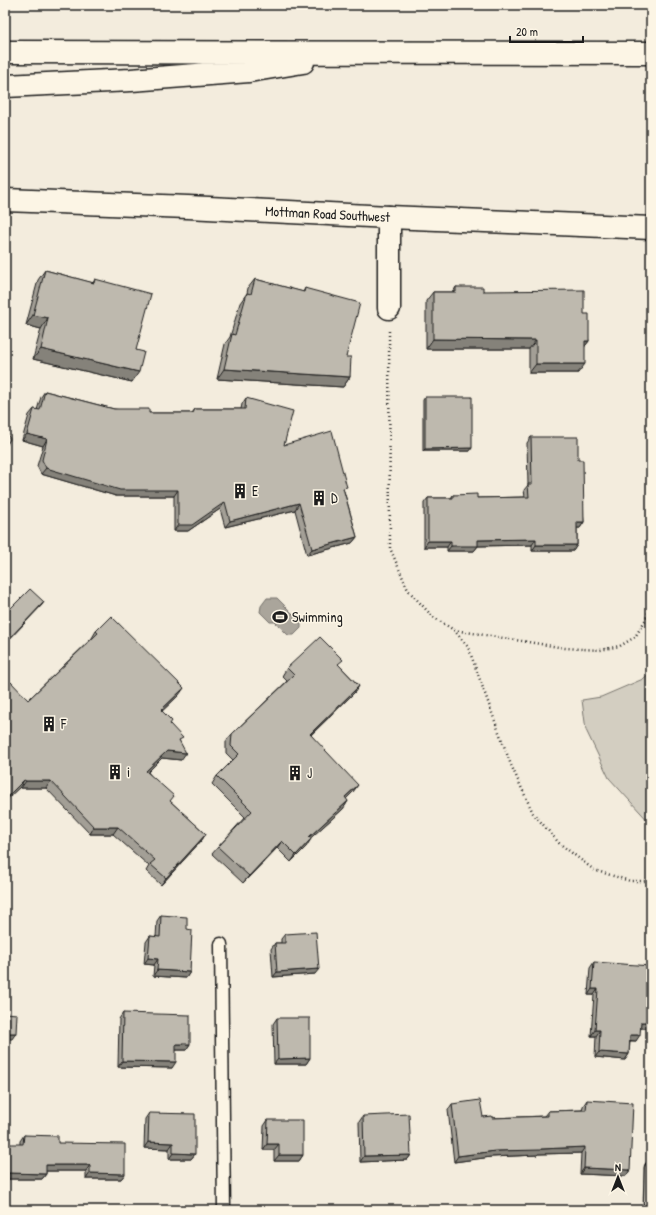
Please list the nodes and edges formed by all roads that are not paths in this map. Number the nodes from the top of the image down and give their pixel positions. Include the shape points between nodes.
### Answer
1 (5, 52) edge
2 (368, 52) junction
3 (651, 52) edge
4 (5, 86) edge
5 (5, 200) edge
6 (388, 217) junction
7 (651, 228) edge
8 (389, 308) road end
9 (221, 944) dead end
10 (651, 1168) edge
11 (224, 1210) edge
12 (650, 1210) edge

1 - 2 main road
2 - 3 main road
2 - 4 main road via 249,71
5 - 6 main road, Mottman Road Southwest
6 - 7 main road, Mottman Road Southwest
6 - 8 main road
9 - 11 lane
10 - 12 lane

